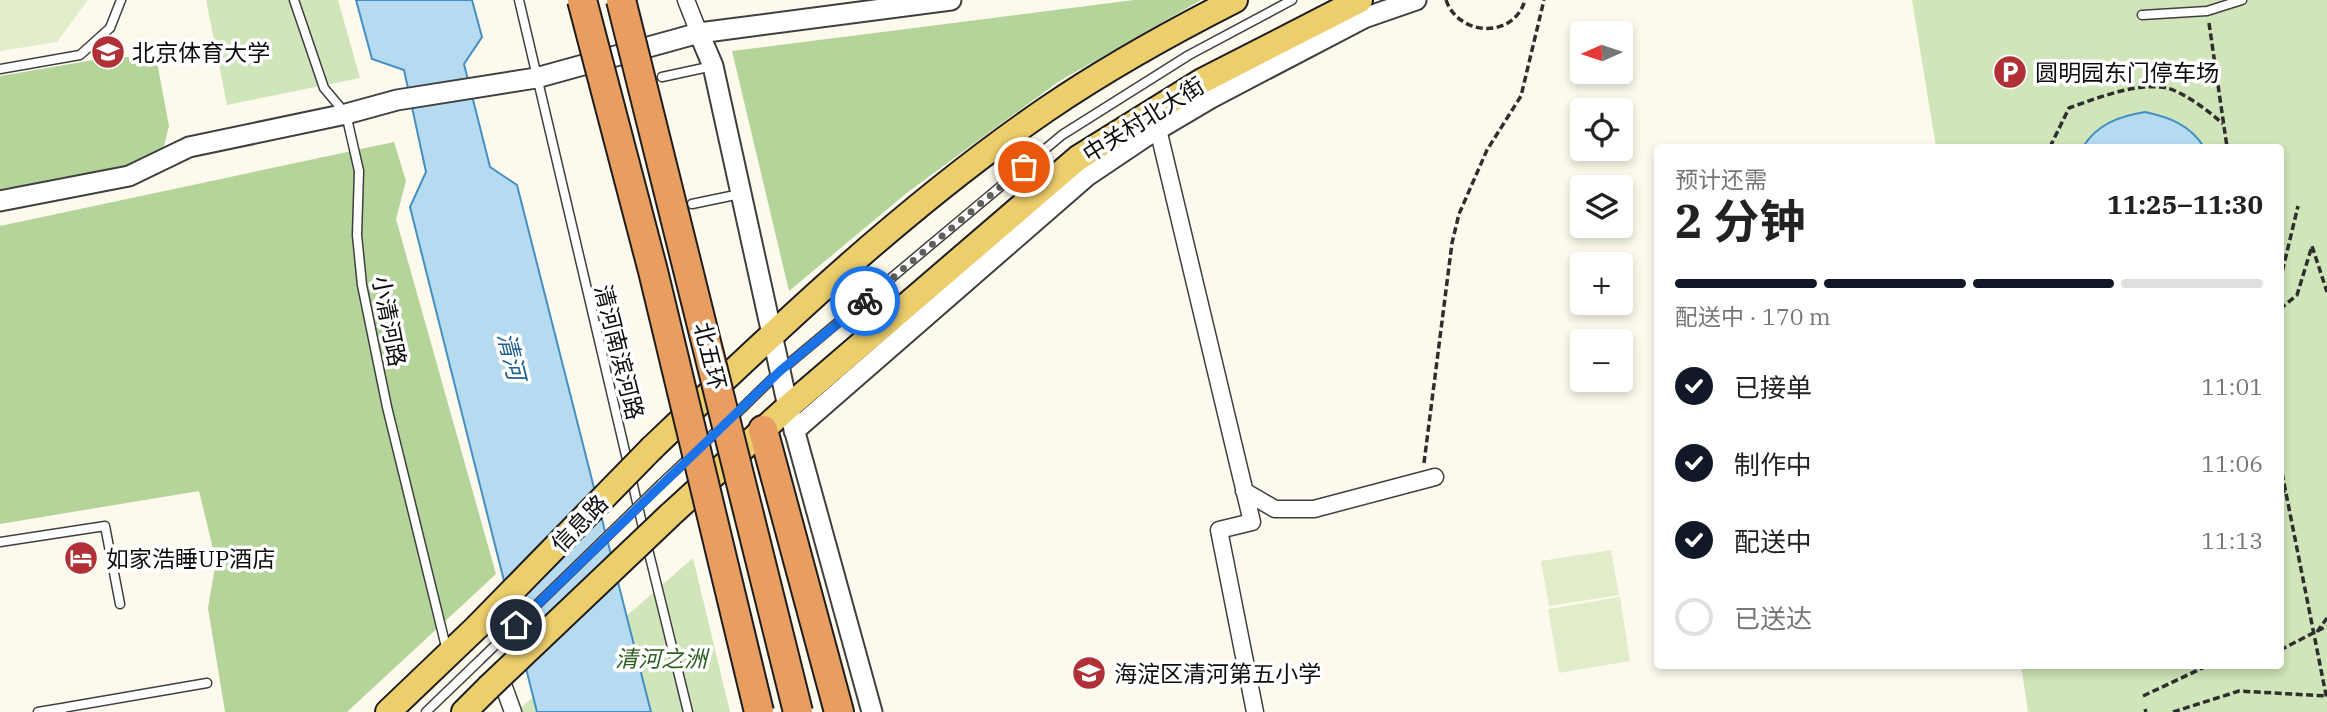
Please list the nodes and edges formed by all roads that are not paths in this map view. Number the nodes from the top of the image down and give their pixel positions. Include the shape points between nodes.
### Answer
1 (121, 0) edge
2 (294, 0) edge
3 (519, 0) edge
4 (582, 0) edge
5 (621, 0) edge
6 (686, 0) edge
7 (951, 0) edge
8 (1235, 0) edge
9 (1292, 0) edge
10 (1360, 0) edge
11 (1416, 0) edge
12 (2242, 0) edge
13 (2141, 15) dead end
14 (699, 33) junction
15 (713, 66) junction
16 (0, 69) edge
17 (662, 77) dead end
18 (536, 78) junction
19 (346, 114) junction
20 (1158, 129) junction
21 (743, 194) junction
22 (0, 201) edge
23 (692, 204) dead end
24 (772, 334) junction
25 (780, 371) junction
26 (791, 419) junction
27 (763, 430) junction
28 (1428, 479) road end
29 (1244, 491) junction
30 (0, 542) edge
31 (120, 604) dead end
32 (448, 657) junction
33 (494, 682) junction
34 (207, 683) dead end
35 (62, 710) edge
36 (38, 712) edge
37 (388, 712) edge
38 (426, 712) edge
39 (464, 712) edge
40 (513, 712) edge
41 (688, 712) edge
42 (759, 712) edge
43 (798, 712) edge
44 (839, 712) edge
45 (872, 712) edge
46 (1255, 712) edge

1 - 16 lane via 110,28 80,55
2 - 19 lane, 小清河路 via 324,88
3 - 18 lane, 清河南滨河路
4 - 42 highway, 北五环, bridge via 653,271
5 - 43 highway, 北五环, bridge
6 - 14 street
7 - 14 street
8 - 24 main road via 1160,39 1045,111 930,198
9 - 25 lane, 中关村北大街 via 1189,55 1062,135
10 - 26 main road, 中关村北大街 via 1202,81 1078,158
11 - 20 street via 1364,19
12 - 13 lane via 2207,11
14 - 15 street
14 - 18 street
15 - 17 lane
15 - 21 street
18 - 19 street via 397,100
18 - 41 lane, 清河南滨河路
19 - 22 street via 189,147 129,176
19 - 32 lane, 小清河路 via 359,171 357,235 362,285
20 - 26 street via 1087,176
20 - 29 street
21 - 23 lane
21 - 24 street
24 - 25 street
24 - 32 main road, 信息路, bridge via 652,448
25 - 26 street
25 - 38 lane, 信息路, bridge
26 - 27 main road
26 - 45 street
27 - 33 main road, bridge
27 - 44 highway
28 - 29 street via 1314,509 1275,509
29 - 46 street via 1252,522 1219,530
30 - 31 lane via 105,526
32 - 37 main road, 信息路
33 - 39 main road
33 - 40 street
34 - 35 lane
35 - 36 lane

